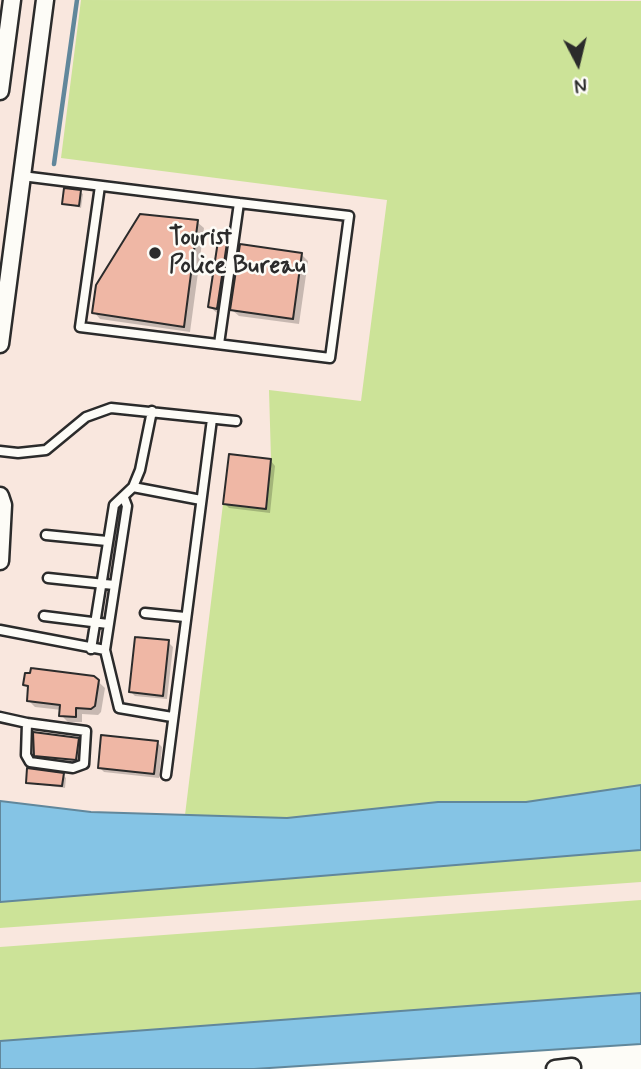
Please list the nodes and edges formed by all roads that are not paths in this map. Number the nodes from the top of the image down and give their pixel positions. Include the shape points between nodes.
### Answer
1 (45, 0) edge
2 (8, 3) edge
3 (0, 91) edge
4 (22, 176) junction
5 (100, 186) junction
6 (239, 203) junction
7 (0, 344) edge
8 (219, 344) junction
9 (152, 411) junction
10 (212, 419) junction
11 (236, 421) dead end
12 (0, 451) edge
13 (134, 487) junction
14 (0, 496) edge
15 (124, 498) junction
16 (201, 499) junction
17 (46, 535) dead end
18 (107, 541) junction
19 (0, 561) edge
20 (48, 578) dead end
21 (102, 583) junction
22 (114, 584) junction
23 (145, 613) dead end
24 (44, 616) dead end
25 (186, 617) junction
26 (95, 623) junction
27 (108, 624) junction
28 (0, 629) edge
29 (91, 649) junction
30 (105, 650) junction
31 (0, 717) edge
32 (172, 717) junction
33 (27, 723) junction
34 (166, 775) dead end
35 (572, 1067) dead end
36 (555, 1069) edge

1 - 4 street
2 - 3 street
4 - 5 lane
4 - 7 street
5 - 6 lane
5 - 8 lane via 80,327
6 - 8 lane
6 - 8 lane via 349,216 330,358
9 - 10 lane
9 - 12 lane via 99,411 38,452
9 - 13 lane
10 - 11 lane
10 - 16 lane
13 - 15 lane
13 - 16 lane
14 - 19 street
15 - 18 lane via 114,505
15 - 22 lane via 127,506
16 - 25 lane
17 - 18 lane
18 - 21 lane
20 - 21 lane
21 - 22 lane
21 - 26 lane
22 - 27 lane
23 - 25 lane
24 - 26 lane
25 - 32 lane
26 - 27 lane
26 - 29 lane
27 - 30 lane
28 - 29 lane
29 - 30 lane
30 - 32 lane via 119,708
31 - 33 lane
32 - 34 lane
33 - 33 lane via 86,731 84,764 73,768 30,762
35 - 36 street

